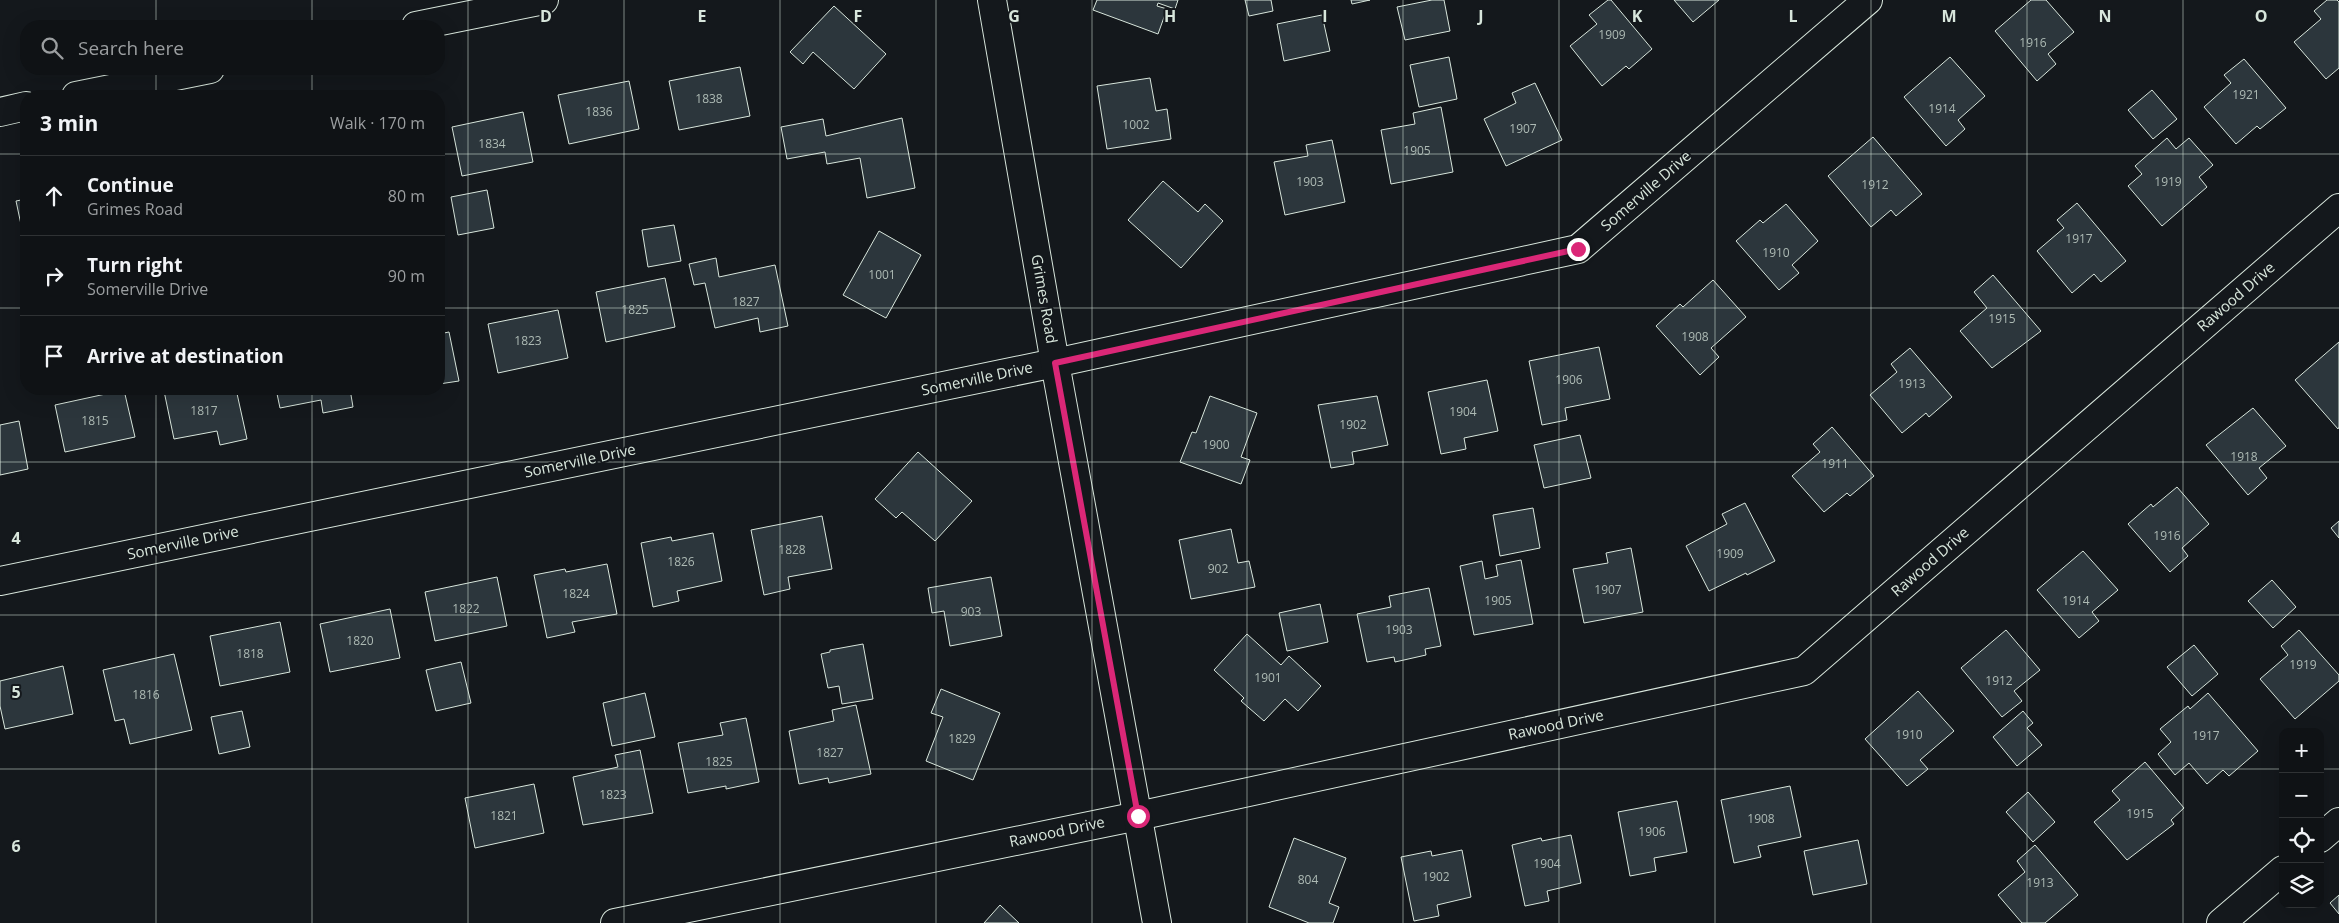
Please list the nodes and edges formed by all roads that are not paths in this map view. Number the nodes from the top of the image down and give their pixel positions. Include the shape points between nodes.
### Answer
1 (544, 0) edge
2 (992, 0) edge
3 (1868, 0) edge
4 (445, 20) edge
5 (180, 75) edge
6 (106, 90) edge
7 (20, 107) edge
8 (0, 112) edge
9 (2339, 208) edge
10 (1055, 363) junction
11 (0, 580) edge
12 (1138, 816) junction
13 (2339, 822) edge
14 (2324, 835) edge
15 (2279, 873) edge
16 (615, 923) edge
17 (1157, 923) edge
18 (2221, 923) edge

1 - 4 street
2 - 10 street, Grimes Road
3 - 10 street, Somerville Drive via 1578,249
5 - 6 street
7 - 8 street
9 - 12 street, Rawood Drive via 1804,671
10 - 11 street, Somerville Drive
10 - 12 street, Grimes Road
12 - 16 street, Rawood Drive
12 - 17 street, Grimes Road
13 - 14 street
15 - 18 street

